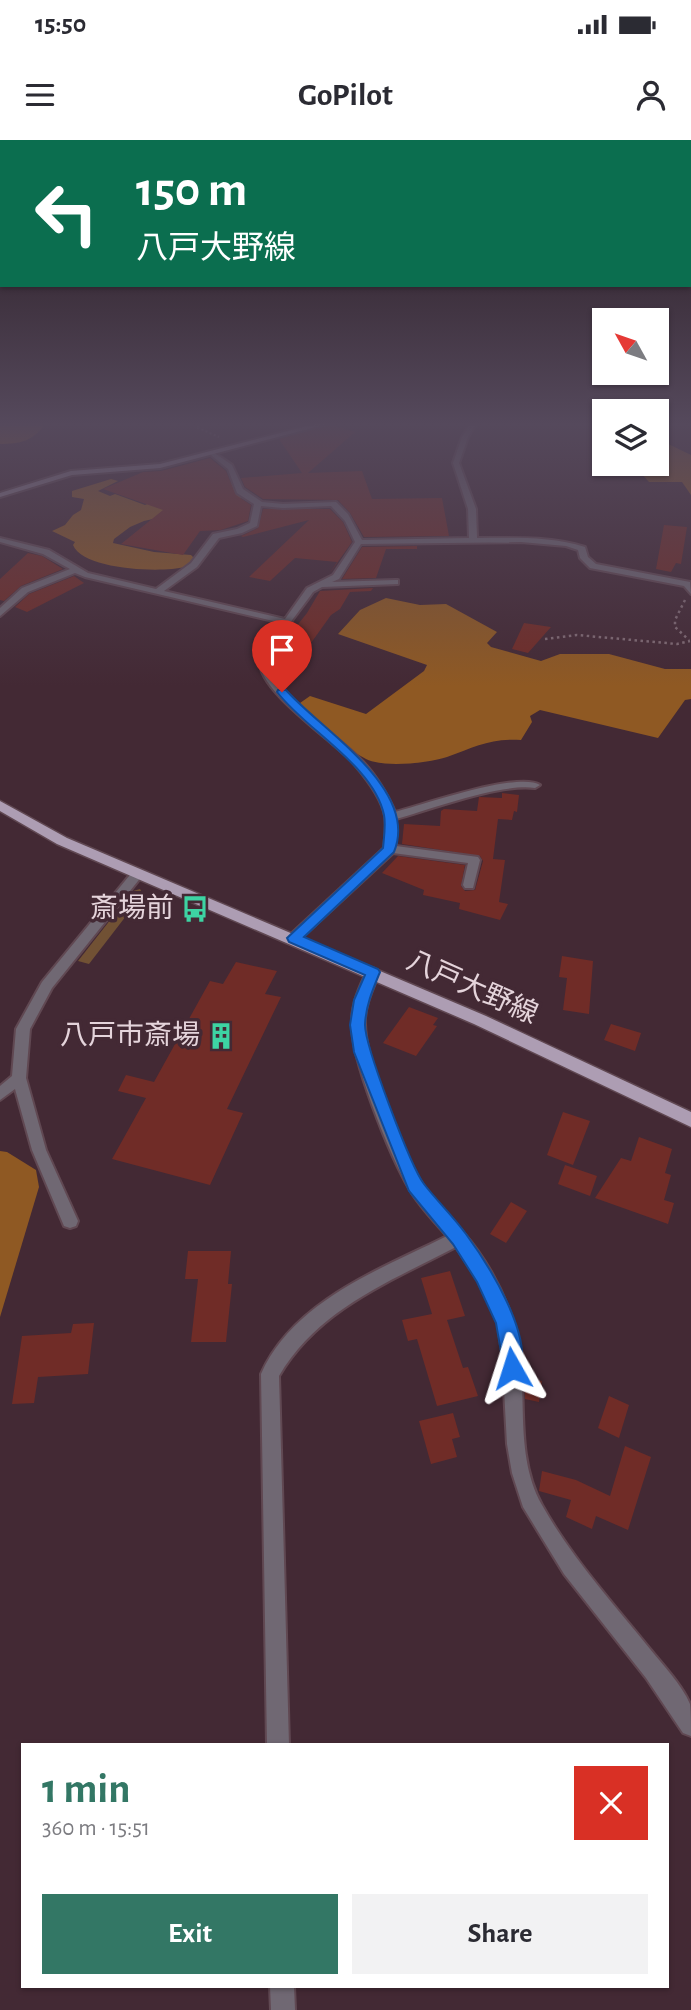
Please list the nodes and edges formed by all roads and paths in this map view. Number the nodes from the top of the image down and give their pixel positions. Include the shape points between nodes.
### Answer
1 (256, 511) edge
2 (341, 511) edge
3 (472, 511) edge
4 (0, 540) edge
5 (473, 541) junction
6 (359, 542) junction
7 (75, 570) junction
8 (395, 582) dead end
9 (322, 585) junction
10 (690, 586) edge
11 (157, 592) junction
12 (0, 613) edge
13 (288, 622) junction
14 (545, 639) dead end
15 (691, 641) edge
16 (535, 785) dead end
17 (0, 805) edge
18 (391, 817) junction
19 (390, 849) junction
20 (138, 873) junction
21 (469, 885) dead end
22 (294, 938) junction
23 (373, 972) junction
24 (19, 1078) junction
25 (0, 1094) edge
26 (691, 1120) edge
27 (70, 1221) dead end
28 (459, 1238) junction
29 (691, 1725) edge
30 (278, 1743) edge
31 (282, 1988) edge
32 (283, 2010) edge

1 - 11 street via 254,524 216,536 194,565
2 - 6 street
3 - 5 street
4 - 7 street via 46,552
5 - 6 street
5 - 10 street via 567,544 582,550 593,566
6 - 9 street via 341,571
7 - 11 street
7 - 12 street via 25,590
8 - 9 street
9 - 13 street via 310,590
10 - 15 path via 676,627
11 - 13 street
13 - 18 street via 269,647 264,661 267,675 298,710 358,762
14 - 15 path via 576,635 677,644
16 - 18 street via 498,787
17 - 20 main road, 八戸大野線 via 62,841
18 - 19 street
19 - 21 street via 474,860
19 - 22 street
20 - 22 main road, 八戸大野線
20 - 24 street via 33,1007 23,1029
22 - 23 main road, 八戸大野線
23 - 26 main road, 八戸大野線
23 - 28 street via 357,1025 362,1052 415,1186
24 - 25 street
24 - 27 street via 39,1150
28 - 29 street via 506,1322 521,1470 533,1508 562,1555
28 - 30 street via 316,1317 278,1357 270,1374
31 - 32 street

